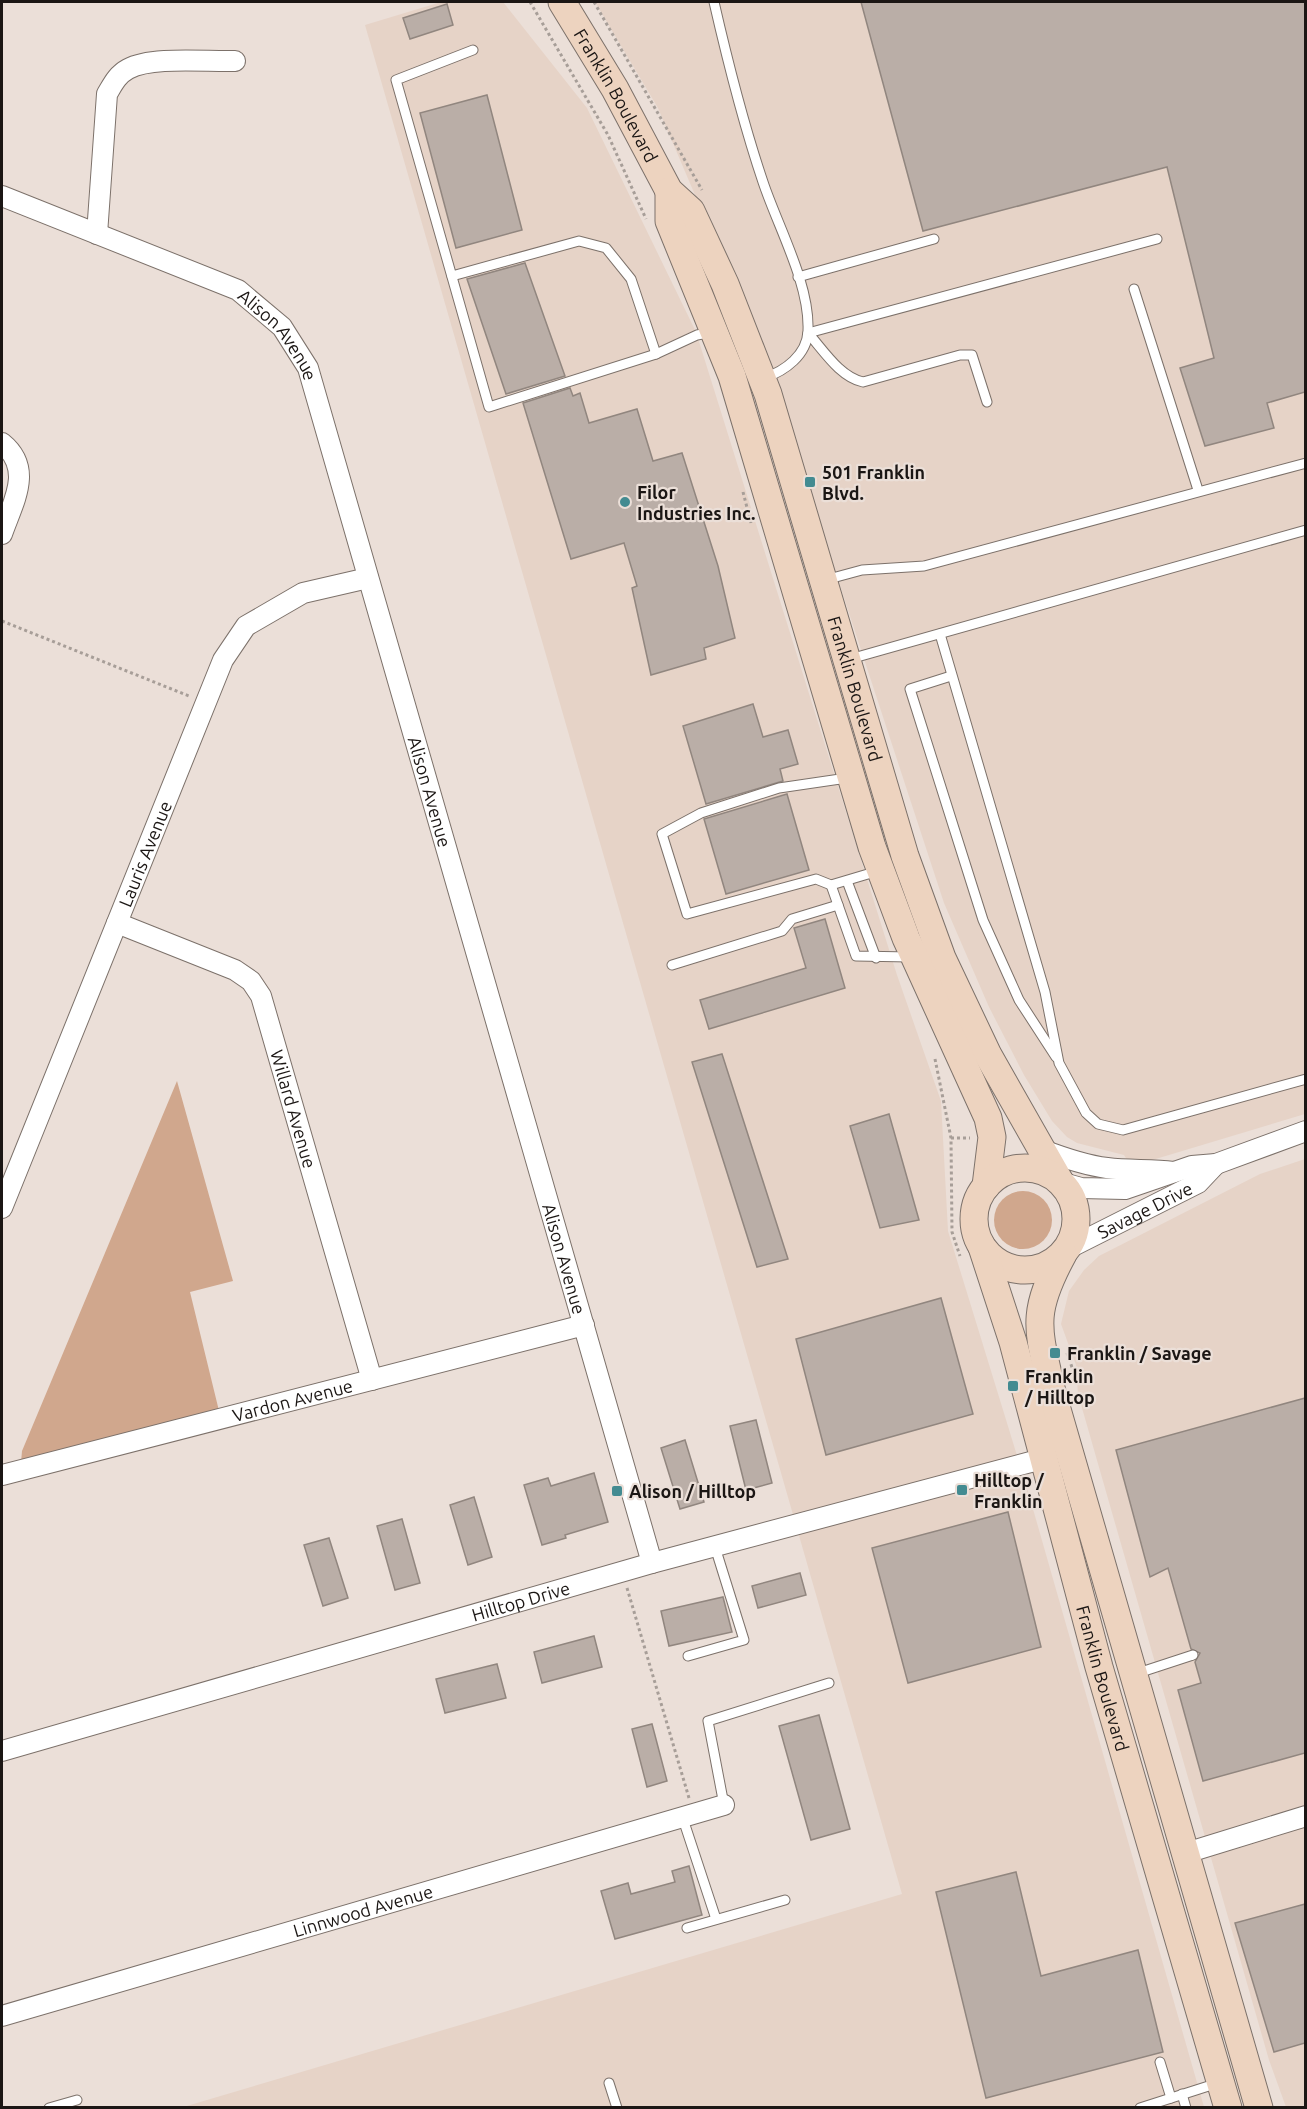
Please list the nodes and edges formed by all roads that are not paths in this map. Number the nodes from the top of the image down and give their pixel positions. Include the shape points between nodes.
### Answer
1 (562, 2) edge
2 (714, 2) edge
3 (473, 50) dead end
4 (235, 61) dead end
5 (669, 191) junction
6 (2, 196) edge
7 (97, 234) junction
8 (934, 239) dead end
9 (1157, 239) dead end
10 (452, 276) junction
11 (798, 277) junction
12 (1134, 289) dead end
13 (715, 332) junction
14 (808, 333) junction
15 (656, 354) junction
16 (762, 379) junction
17 (987, 402) dead end
18 (2, 443) edge
19 (1305, 463) edge
20 (1198, 490) junction
21 (1305, 530) edge
22 (2, 534) edge
23 (368, 578) junction
24 (824, 580) junction
25 (940, 634) junction
26 (848, 660) junction
27 (951, 676) junction
28 (850, 777) junction
29 (880, 870) junction
30 (847, 880) junction
31 (831, 885) junction
32 (838, 905) junction
33 (117, 922) junction
34 (914, 957) junction
35 (876, 958) junction
36 (672, 965) dead end
37 (1059, 1063) junction
38 (1305, 1079) edge
39 (1305, 1131) edge
40 (1043, 1150) junction
41 (1216, 1164) junction
42 (1176, 1172) junction
43 (1061, 1182) junction
44 (986, 1186) junction
45 (2, 1208) edge
46 (1065, 1252) junction
47 (972, 1254) junction
48 (584, 1325) junction
49 (372, 1380) junction
50 (1042, 1459) junction
51 (2, 1475) edge
52 (716, 1547) junction
53 (652, 1563) junction
54 (1193, 1655) dead end
55 (688, 1656) dead end
56 (1134, 1674) junction
57 (829, 1683) dead end
58 (2, 1751) edge
59 (724, 1805) joint
60 (1305, 1816) edge
61 (689, 1817) junction
62 (1186, 1853) junction
63 (785, 1900) dead end
64 (716, 1919) junction
65 (687, 1928) dead end
66 (2, 2016) edge
67 (1160, 2062) dead end
68 (609, 2083) dead end
69 (1182, 2094) junction
70 (1224, 2095) edge
71 (1171, 2098) junction
72 (77, 2100) dead end
73 (49, 2108) edge
74 (617, 2108) edge
75 (1140, 2108) edge
76 (1186, 2108) edge
77 (1259, 2108) edge

1 - 5 main road, Franklin Boulevard via 615,89
2 - 11 lane via 734,93
3 - 10 lane via 396,80
4 - 7 street via 146,63 116,78 107,94
5 - 13 main road, Franklin Boulevard via 669,221
5 - 16 main road, Franklin Boulevard via 691,211
6 - 7 street, Alison Avenue
7 - 23 street, Alison Avenue via 238,290 282,327 308,368
8 - 11 lane
9 - 14 lane
10 - 15 lane via 579,241 606,248 631,279
10 - 15 lane via 489,407
11 - 14 lane
12 - 20 lane
13 - 15 lane via 697,335
13 - 28 main road, Franklin Boulevard via 751,436
14 - 16 lane via 794,361 782,372
14 - 17 lane via 844,373 863,382 972,355
16 - 24 main road, Franklin Boulevard
18 - 22 street via 13,452 20,485
19 - 20 lane
20 - 24 lane via 924,566 862,570
21 - 25 lane
23 - 33 street, Lauris Avenue via 303,593 246,626 222,660
23 - 48 street, Alison Avenue
24 - 26 main road, Franklin Boulevard
25 - 26 lane
25 - 27 lane
26 - 40 main road, Franklin Boulevard via 905,856 942,958 987,1055
27 - 37 lane via 1045,992
27 - 37 lane via 910,689 983,920 1019,1000
28 - 29 main road, Franklin Boulevard
28 - 31 lane via 779,788 701,813 662,834 687,914 816,879
29 - 30 lane
29 - 34 main road, Franklin Boulevard
30 - 31 lane
30 - 35 lane
31 - 32 lane
32 - 35 lane via 856,956
32 - 36 lane via 792,919 782,931
33 - 45 street, Lauris Avenue
33 - 49 street, Willard Avenue via 235,970 251,981 261,996
34 - 35 lane
34 - 44 main road, Franklin Boulevard via 988,1118 992,1137
37 - 38 lane via 1086,1113 1098,1124 1123,1130
39 - 41 street, Savage Drive
40 - 42 street via 1074,1162 1107,1168
40 - 43 main road, Franklin Boulevard
41 - 42 street, Savage Drive
41 - 46 street, Savage Drive via 1198,1183
42 - 43 street, Savage Drive via 1125,1189 1081,1188
43 - 44 main road via 1030,1169 998,1176
43 - 46 main road via 1074,1207 1076,1222
44 - 47 main road via 977,1200
46 - 47 main road via 1040,1268 1024,1270
46 - 56 main road, Franklin Boulevard via 1046,1285 1038,1329
47 - 50 main road, Franklin Boulevard via 1013,1342
48 - 49 street, Vardon Avenue
48 - 53 street, Alison Avenue
49 - 51 street, Vardon Avenue
50 - 52 street, Hilltop Drive
50 - 70 main road, Franklin Boulevard
52 - 53 street, Hilltop Drive
52 - 55 lane via 744,1640
53 - 58 street, Hilltop Drive
54 - 56 lane
56 - 62 main road, Franklin Boulevard
57 - 59 lane via 708,1721
59 - 61 street, Linnwood Avenue
60 - 62 street
61 - 64 lane
61 - 66 street, Linnwood Avenue
62 - 77 main road, Franklin Boulevard
63 - 64 lane
64 - 65 lane
67 - 71 lane
68 - 74 lane
69 - 70 lane
69 - 71 lane
69 - 76 lane
71 - 75 lane
72 - 73 lane

